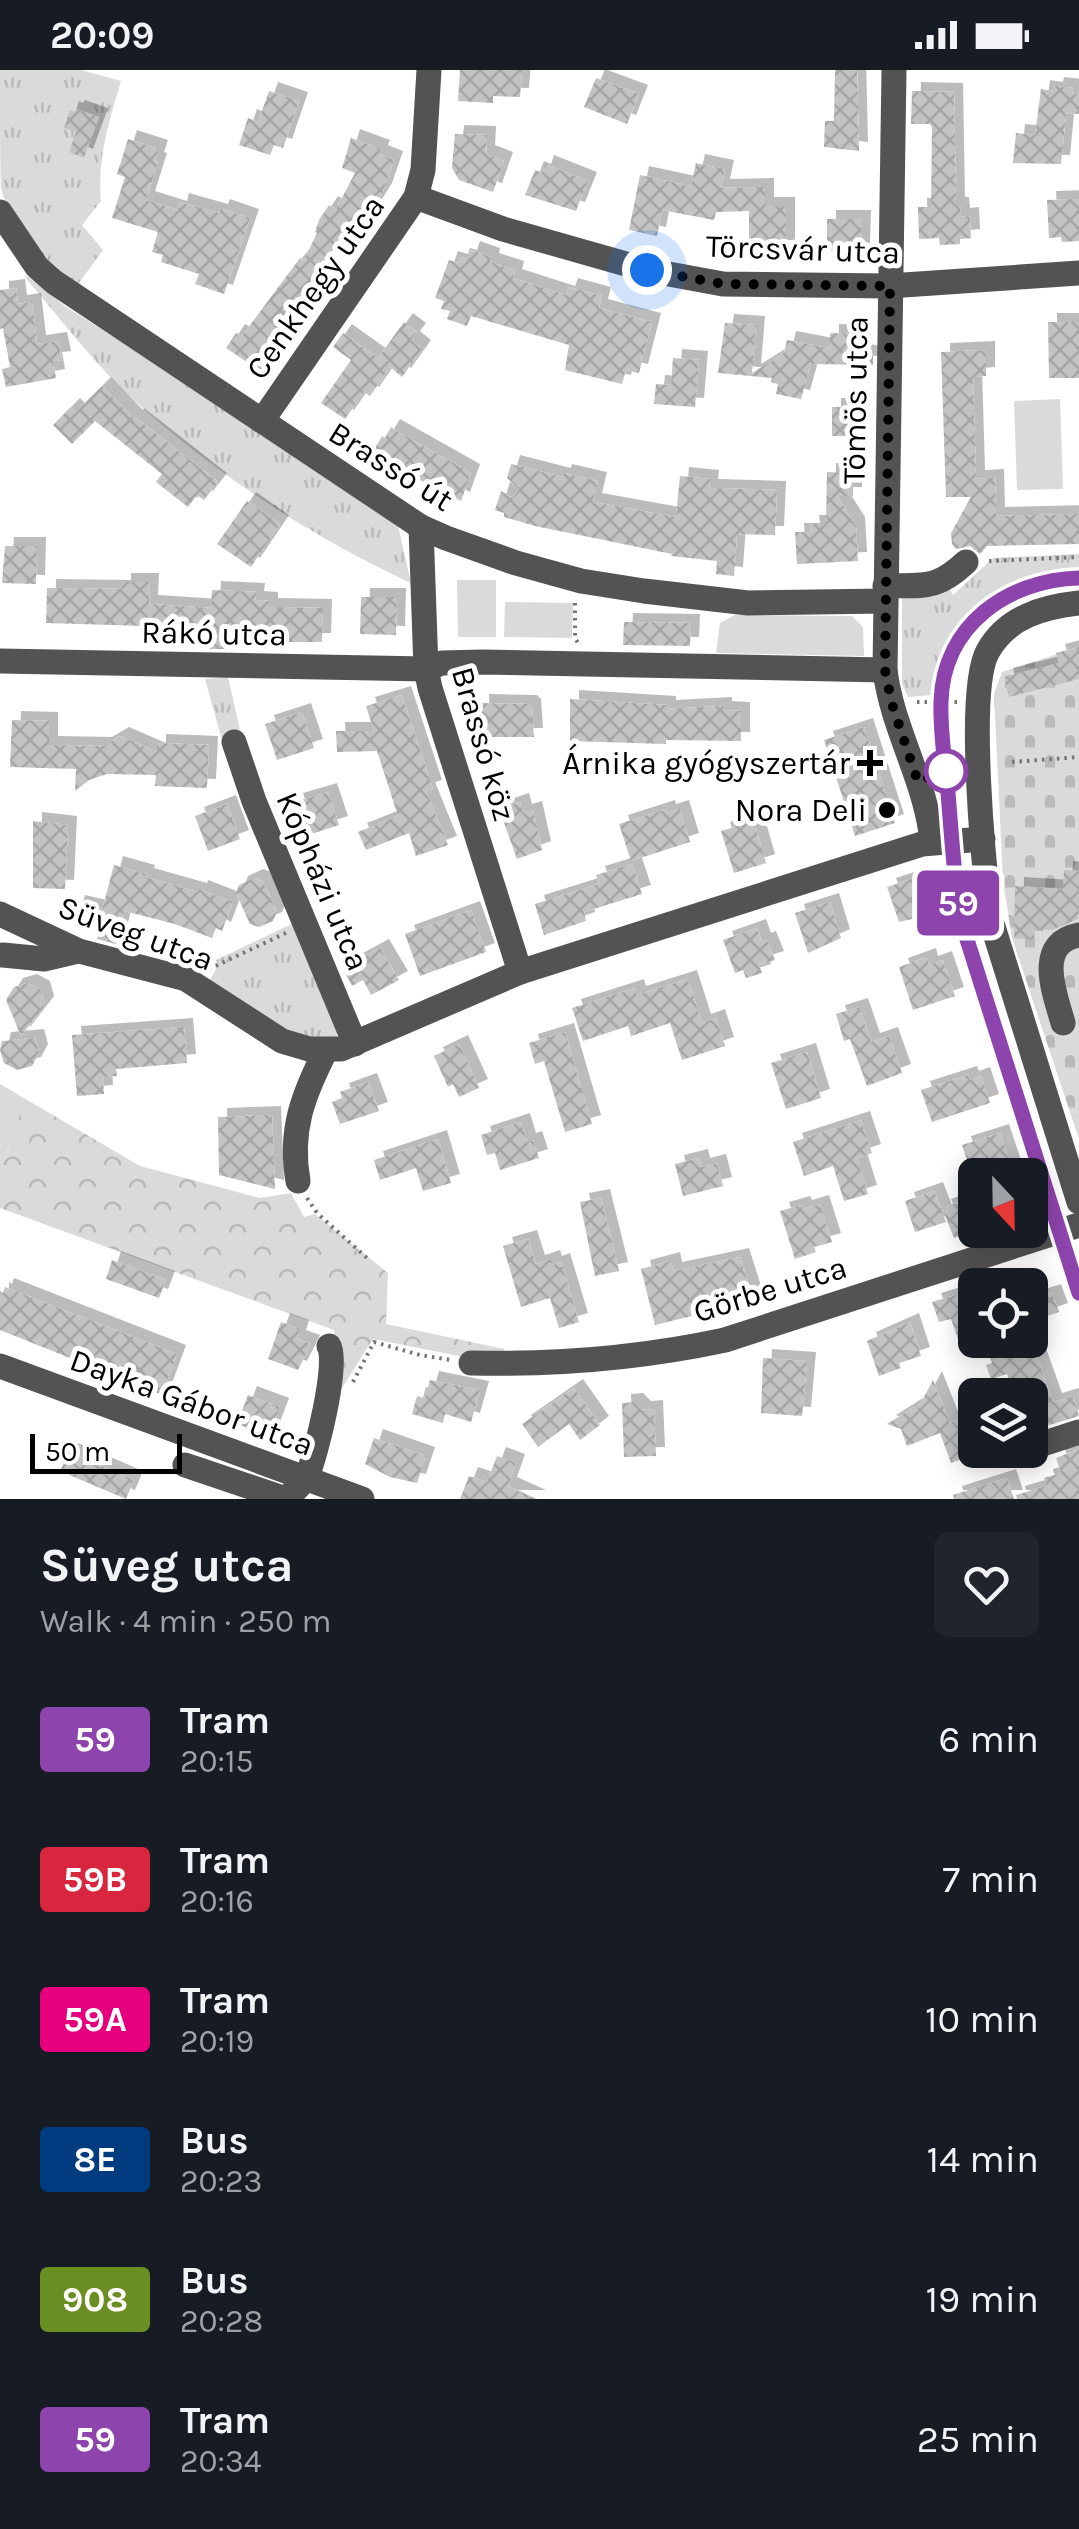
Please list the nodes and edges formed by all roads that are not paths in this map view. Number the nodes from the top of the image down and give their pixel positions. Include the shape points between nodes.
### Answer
1 (429, 70) edge
2 (894, 70) edge
3 (416, 197) junction
4 (0, 212) edge
5 (1079, 273) edge
6 (890, 286) junction
7 (262, 421) junction
8 (420, 527) junction
9 (966, 562) road end
10 (885, 593) junction
11 (1079, 604) edge
12 (0, 662) edge
13 (426, 670) junction
14 (885, 670) junction
15 (234, 742) dead end
16 (983, 839) junction
17 (932, 842) junction
18 (0, 914) edge
19 (1079, 936) edge
20 (78, 950) junction
21 (3, 955) dead end
22 (520, 972) junction
23 (1063, 1023) dead end
24 (354, 1044) junction
25 (326, 1050) junction
26 (298, 1181) road end
27 (1079, 1202) edge
28 (1079, 1225) edge
29 (329, 1346) dead end
30 (471, 1362) road end
31 (0, 1366) edge
32 (1079, 1432) edge
33 (1048, 1442) edge
34 (185, 1465) dead end
35 (306, 1479) junction
36 (362, 1499) edge

1 - 3 street, Cenkhegy utca
2 - 6 street, Tömös utca
3 - 6 street, Törcsvár utca via 503,230 684,278
3 - 7 street, Cenkhegy utca
4 - 7 street, Brassó út via 54,282
5 - 6 street, Törcsvár utca
6 - 10 street, Tömös utca
7 - 8 street, Brassó út
8 - 10 street, Brassó út via 580,581 665,594 748,604
8 - 13 street, Brassó köz
9 - 10 street, Brassó út via 945,581
10 - 14 street, Tömös utca
11 - 16 street via 1036,611 988,650 979,687
12 - 13 street, Rákó utca
13 - 14 street via 482,662
13 - 22 street, Brassó köz
14 - 17 street, Tömös utca
15 - 24 street, Kópházi utca
16 - 17 street, Süveg utca
16 - 27 street via 990,917
17 - 22 street, Süveg utca
18 - 20 street, Süveg utca
19 - 23 street via 1059,944 1050,965
20 - 21 street via 44,959
20 - 25 street, Süveg utca via 186,979 282,1041
22 - 24 street, Süveg utca
24 - 25 street, Süveg utca
25 - 26 street via 302,1096 293,1154
28 - 30 street, Görbe utca via 725,1340 570,1362
29 - 35 street via 332,1377
31 - 35 street, Dayka Gábor utca
32 - 33 street
34 - 35 street via 286,1499
35 - 36 street, Dayka Gábor utca

